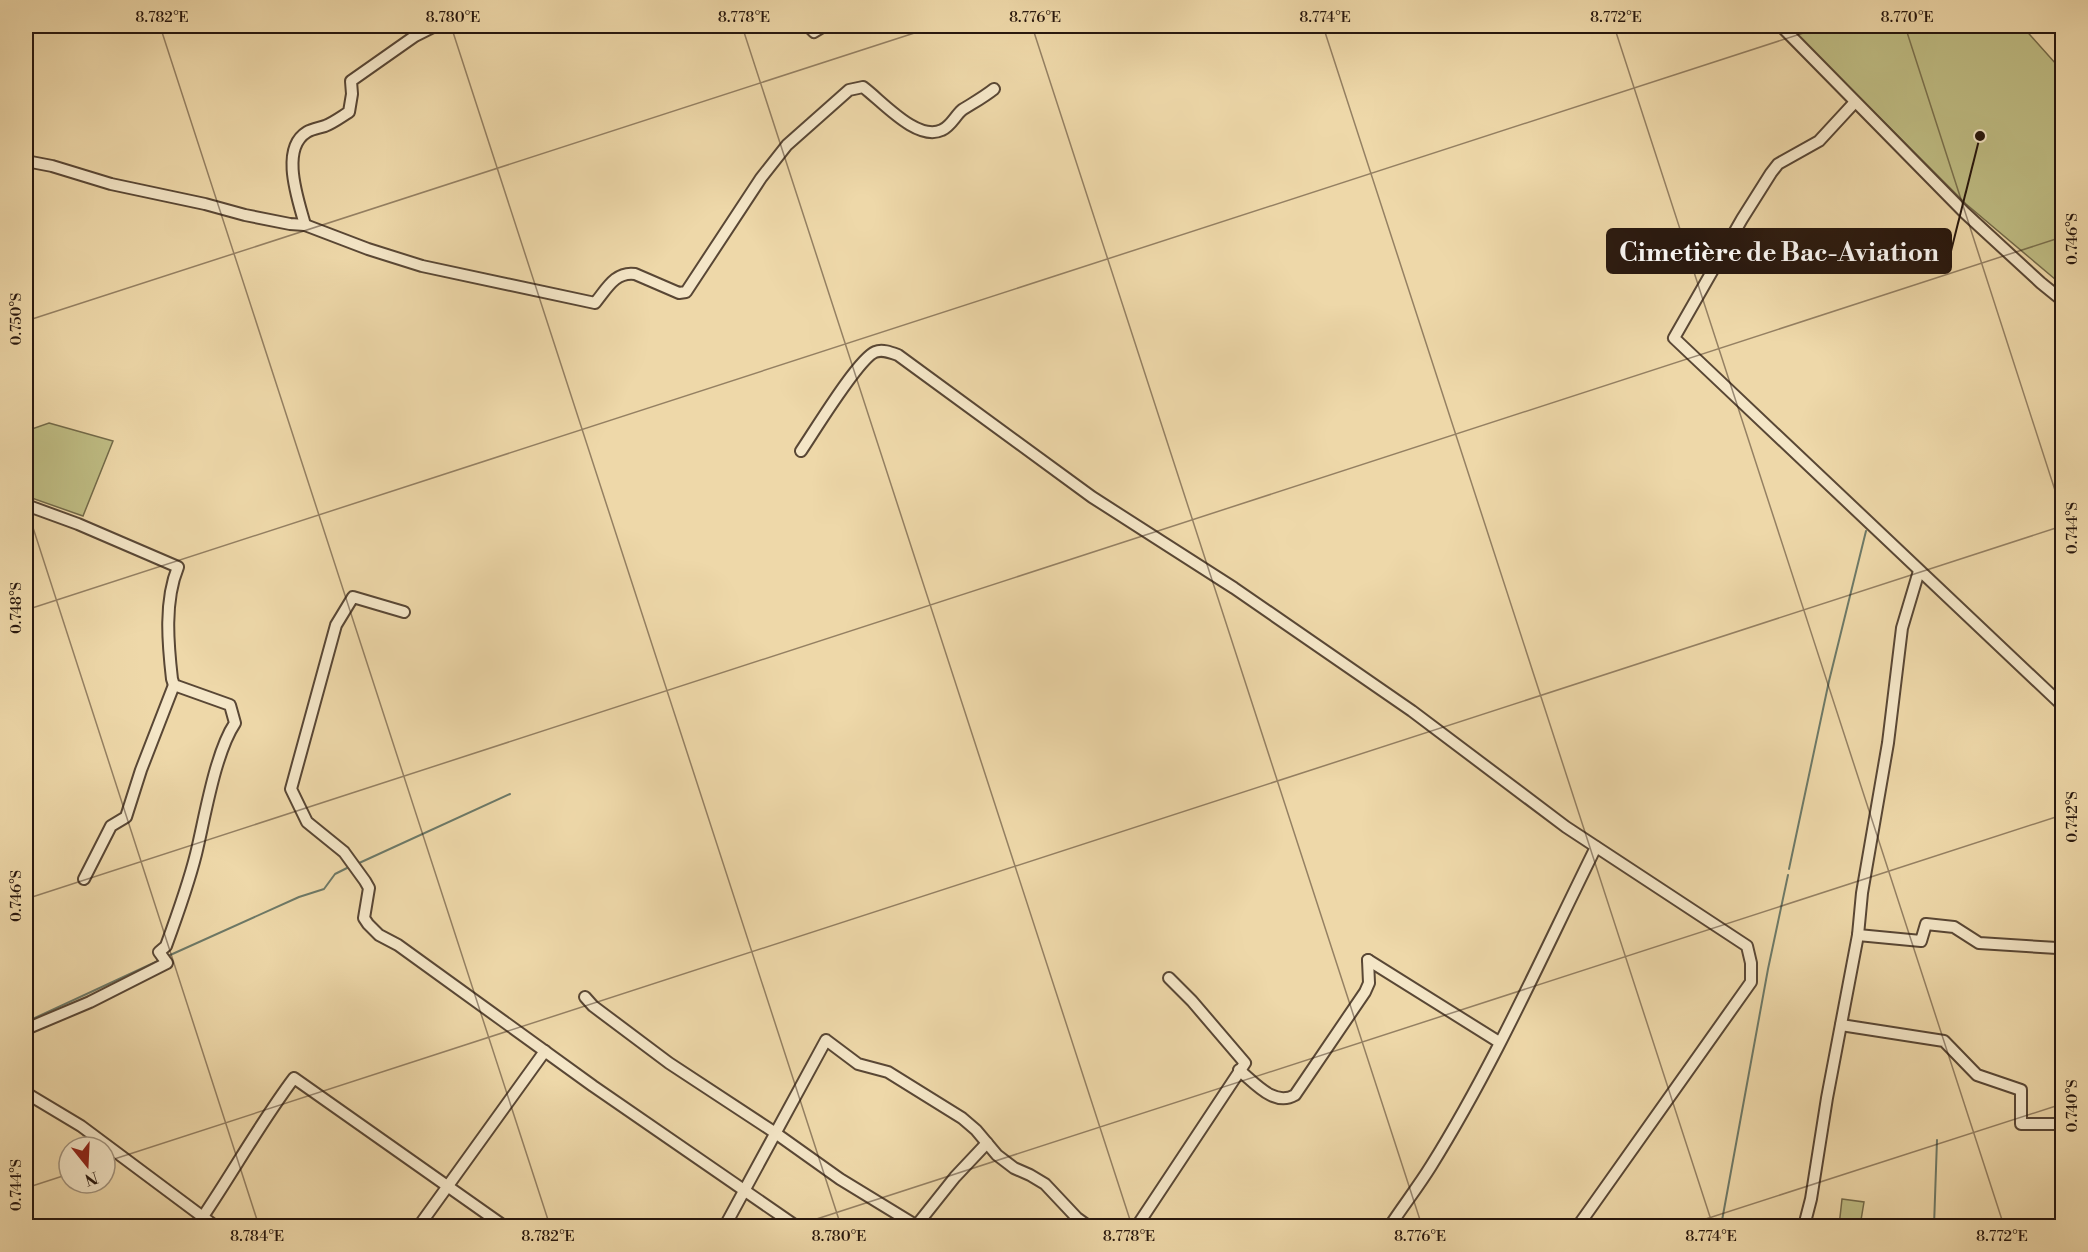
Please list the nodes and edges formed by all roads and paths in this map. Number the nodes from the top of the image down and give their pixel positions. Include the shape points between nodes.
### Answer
1 (435, 26) edge
2 (808, 26) edge
3 (824, 26) edge
4 (1781, 26) edge
5 (994, 89) dead end
6 (1855, 102) junction
7 (26, 161) edge
8 (305, 225) junction
9 (2062, 300) edge
10 (801, 451) dead end
11 (26, 505) edge
12 (1919, 570) junction
13 (404, 612) dead end
14 (174, 685) junction
15 (2062, 705) edge
16 (1596, 847) junction
17 (84, 879) dead end
18 (1858, 935) junction
19 (2062, 946) edge
20 (1169, 978) dead end
21 (585, 997) dead end
22 (1841, 1024) junction
23 (26, 1029) edge
24 (1499, 1042) junction
25 (545, 1050) junction
26 (1239, 1070) junction
27 (26, 1093) edge
28 (2062, 1124) edge
29 (776, 1133) junction
30 (987, 1143) junction
31 (447, 1186) junction
32 (744, 1191) junction
33 (202, 1218) junction
34 (917, 1226) edge
35 (215, 1227) edge
36 (419, 1227) edge
37 (504, 1227) edge
38 (725, 1227) edge
39 (796, 1227) edge
40 (1088, 1227) edge
41 (1137, 1227) edge
42 (1390, 1227) edge
43 (1578, 1227) edge
44 (1804, 1227) edge

1 - 8 street via 351,81 349,112 300,139 294,153 293,182
2 - 3 street via 814,32
4 - 6 street
5 - 8 street via 963,110 944,130 933,133 913,128 863,87 849,90 787,145 683,293 628,273 617,276 595,303 422,266
6 - 9 street via 1965,213
6 - 12 street via 1819,141 1778,164 1770,173 1674,338
7 - 8 street via 245,215
10 - 16 street via 868,357 879,351 898,355 1092,497 1412,711
11 - 14 street via 178,567 172,581 169,633
12 - 15 street
12 - 18 street via 1902,628
13 - 25 street via 353,597 336,625 291,789 307,822 334,842 369,888 364,918 371,929
14 - 17 street via 126,817 111,826
14 - 23 street via 230,705 235,723 226,735 187,889 166,946 159,952 166,963 118,989
16 - 24 street
16 - 43 street via 1747,946 1751,974 1750,982
18 - 19 street via 1921,941 1926,924 1954,927 1979,943
18 - 22 street
20 - 26 street via 1245,1063
21 - 29 street via 669,1063
22 - 28 street via 1944,1041 1977,1075 2021,1090 2021,1124
22 - 44 street
24 - 26 street via 1368,960 1369,983 1365,992 1295,1095 1274,1098
24 - 42 street via 1452,1130
25 - 31 street
25 - 32 street
26 - 41 street
27 - 33 street via 81,1126
29 - 30 street via 826,1041 858,1064 888,1072 962,1118
29 - 32 street
29 - 34 street via 840,1179
30 - 34 street
30 - 40 street via 1014,1168 1045,1184
31 - 33 street via 294,1078 262,1121
31 - 36 street
31 - 37 street
32 - 38 street
32 - 39 street
33 - 35 street

